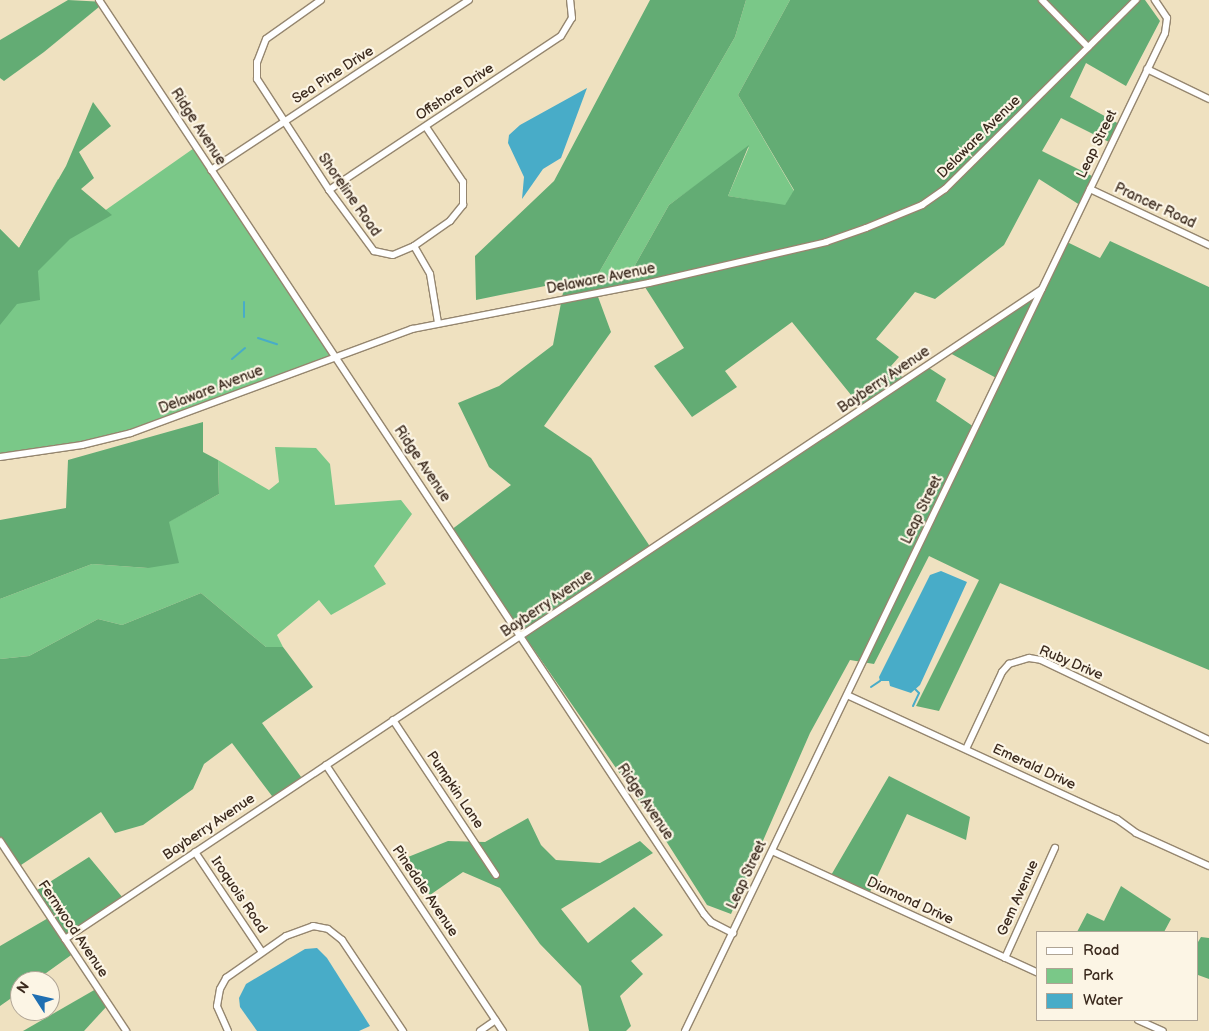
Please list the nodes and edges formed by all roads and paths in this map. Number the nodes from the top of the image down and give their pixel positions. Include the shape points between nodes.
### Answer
1 (99, 0) edge
2 (321, 0) edge
3 (469, 0) edge
4 (570, 0) edge
5 (1042, 0) edge
6 (1136, 0) edge
7 (1155, 0) edge
8 (1088, 47) junction
9 (1147, 69) junction
10 (1209, 100) edge
11 (283, 123) junction
12 (426, 127) junction
13 (212, 170) junction
14 (1090, 189) junction
15 (329, 190) junction
16 (1209, 245) edge
17 (414, 246) junction
18 (1042, 289) junction
19 (438, 323) junction
20 (334, 356) junction
21 (0, 457) edge
22 (521, 636) junction
23 (847, 694) junction
24 (393, 720) junction
25 (1209, 740) edge
26 (966, 749) junction
27 (326, 765) junction
28 (0, 841) edge
29 (1055, 848) dead end
30 (772, 851) junction
31 (195, 852) junction
32 (1209, 866) edge
33 (496, 875) dead end
34 (733, 932) junction
35 (65, 939) junction
36 (262, 952) junction
37 (1005, 958) junction
38 (1036, 972) edge
39 (496, 1020) junction
40 (1140, 1021) edge
41 (126, 1031) edge
42 (228, 1031) edge
43 (403, 1031) edge
44 (480, 1031) edge
45 (503, 1031) edge
46 (685, 1031) edge
47 (1163, 1031) edge

1 - 13 street, Ridge Avenue
2 - 11 street, Shoreline Road via 274,30 258,56 259,85
3 - 11 street, Sea Pine Drive
4 - 12 street, Offshore Drive via 572,18 561,36
5 - 8 street
6 - 8 street, Delaware Avenue
7 - 9 street, Leap Street via 1164,10 1168,23
8 - 19 street, Delaware Avenue via 945,189 911,210 855,233 758,258 624,288
9 - 10 street
9 - 14 street, Leap Street
11 - 13 street, Sea Pine Drive
11 - 15 street, Shoreline Road
12 - 15 street, Offshore Drive
12 - 17 street, Shoreline Road via 463,182 464,198 458,214
13 - 20 street, Ridge Avenue
14 - 16 street, Prancer Road
14 - 18 street, Leap Street
15 - 17 street, Shoreline Road via 374,251 394,255
17 - 19 street via 430,274
18 - 22 street, Bayberry Avenue
18 - 23 street, Leap Street
19 - 20 street, Delaware Avenue via 395,334
20 - 21 street, Delaware Avenue via 131,433 82,445
20 - 22 street, Ridge Avenue
22 - 24 street, Bayberry Avenue
22 - 34 street, Ridge Avenue via 704,914 711,922
23 - 26 street, Emerald Drive
23 - 30 street, Leap Street
24 - 27 street, Bayberry Avenue
24 - 33 street, Pumpkin Lane
25 - 26 street, Ruby Drive via 1041,660 1029,658 1010,664 1002,672
26 - 32 street, Emerald Drive
27 - 31 street, Bayberry Avenue
27 - 39 street, Pinedale Avenue
28 - 35 street, Fernwood Avenue
29 - 37 street, Gem Avenue
30 - 34 street, Leap Street
30 - 37 street, Diamond Drive
31 - 35 street, Bayberry Avenue
31 - 36 street, Iroquois Road
34 - 46 street, Leap Street
35 - 41 street, Fernwood Avenue
36 - 42 street via 231,973 220,989 218,1011
36 - 43 street via 302,928 318,926 332,931 345,943
37 - 38 street, Diamond Drive
39 - 44 street
39 - 45 street, Pinedale Avenue
40 - 47 street

